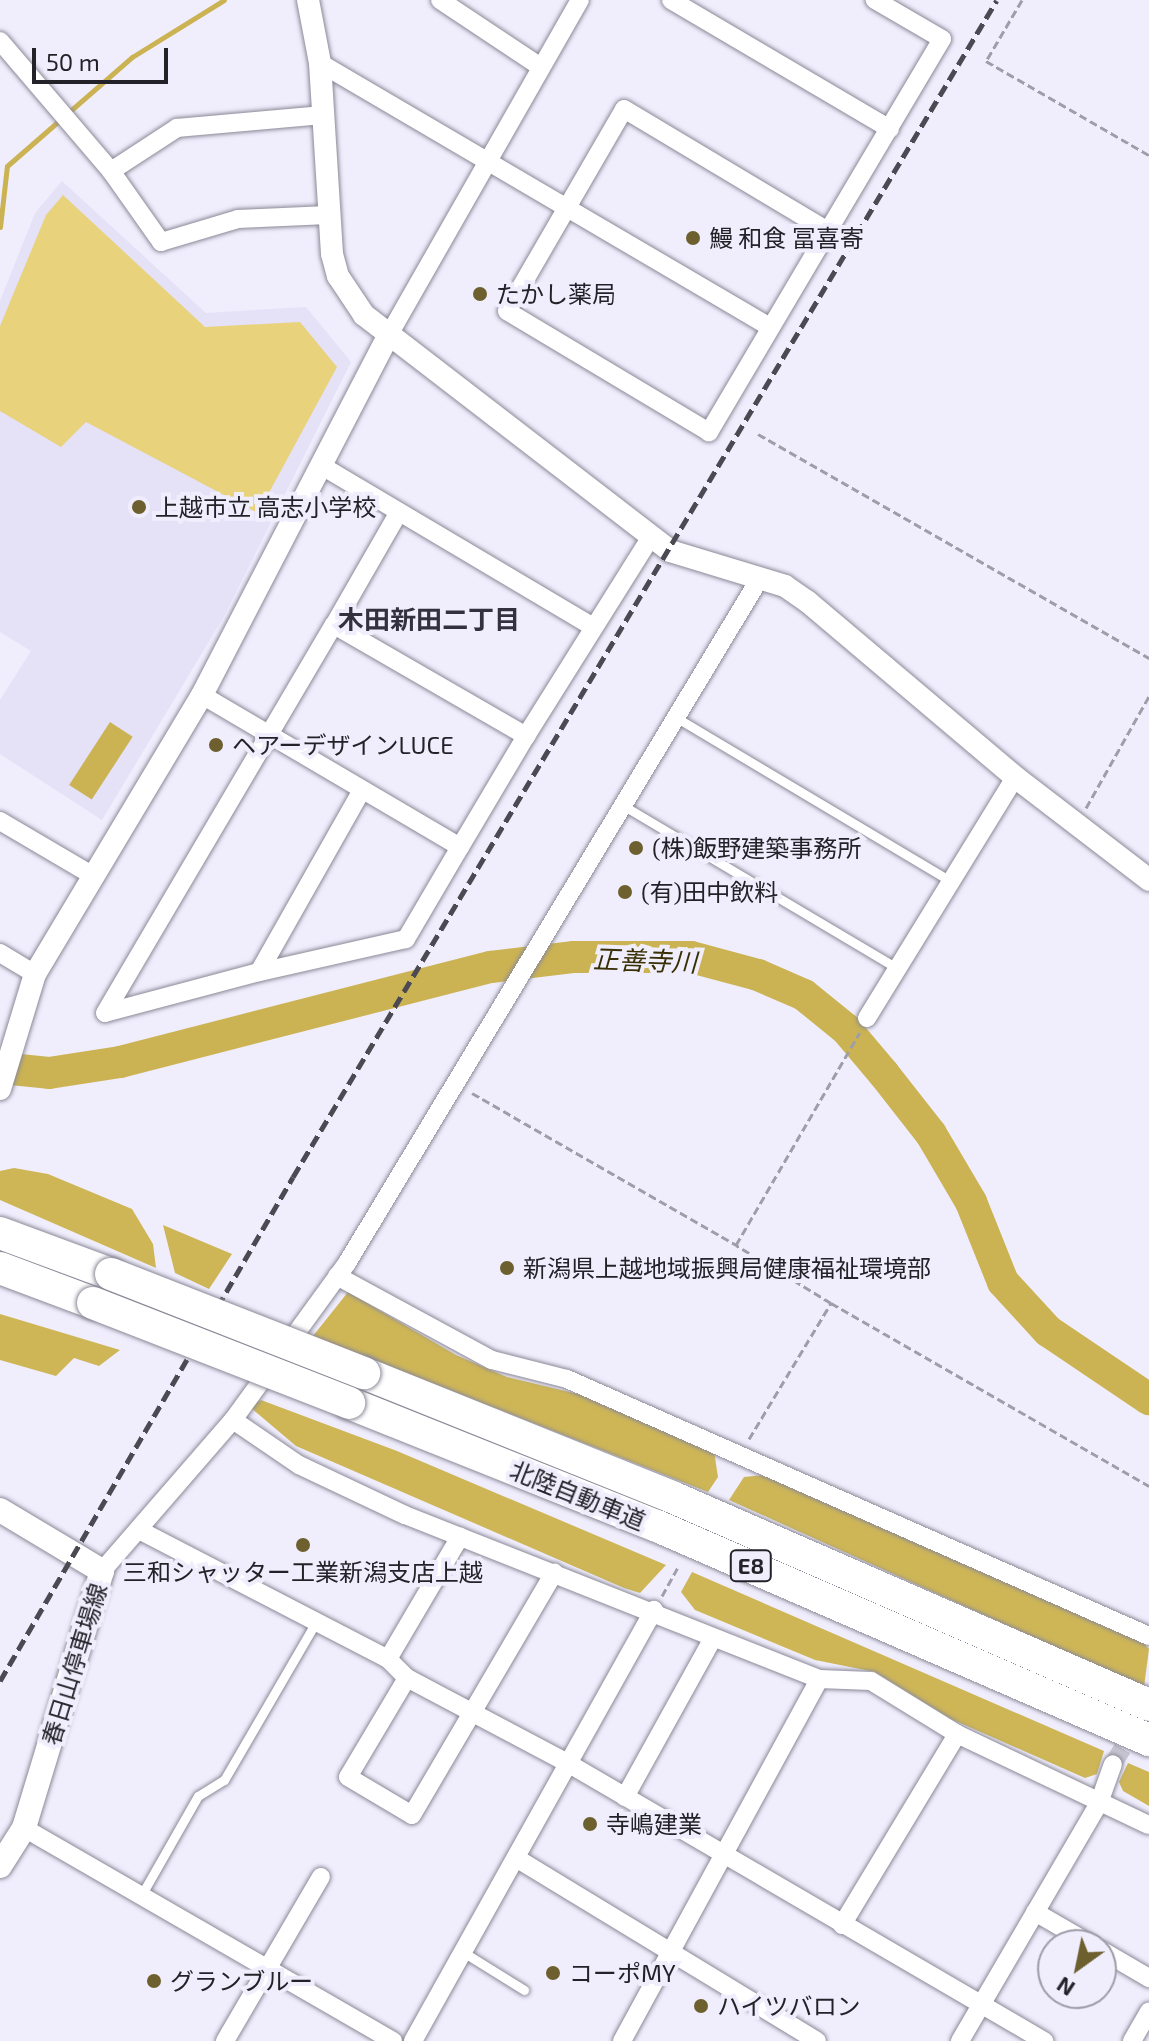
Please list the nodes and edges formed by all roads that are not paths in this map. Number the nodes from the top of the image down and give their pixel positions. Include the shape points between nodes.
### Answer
1 (308, 0) edge
2 (440, 0) edge
3 (580, 0) edge
4 (671, 0) edge
5 (875, 0) edge
6 (0, 41) edge
7 (320, 63) junction
8 (541, 67) junction
9 (322, 115) junction
10 (890, 129) junction
11 (487, 162) junction
12 (111, 171) junction
13 (566, 207) junction
14 (328, 215) junction
15 (828, 231) junction
16 (770, 327) junction
17 (390, 333) junction
18 (322, 466) junction
19 (399, 512) junction
20 (650, 538) junction
21 (760, 578) junction
22 (334, 625) junction
23 (593, 627) junction
24 (202, 695) junction
25 (677, 718) junction
26 (267, 732) junction
27 (526, 736) junction
28 (1015, 777) junction
29 (362, 790) junction
30 (624, 806) junction
31 (0, 821) edge
32 (460, 847) junction
33 (90, 874) junction
34 (949, 880) junction
35 (1149, 880) edge
36 (0, 953) edge
37 (897, 968) junction
38 (259, 972) junction
39 (35, 974) junction
40 (867, 1018) road end
41 (0, 1089) edge
42 (0, 1233) edge
43 (0, 1268) edge
44 (337, 1276) junction
45 (233, 1420) junction
46 (0, 1510) edge
47 (139, 1530) junction
48 (460, 1537) junction
49 (102, 1571) junction
50 (554, 1573) junction
51 (654, 1610) junction
52 (316, 1622) junction
53 (1149, 1636) edge
54 (713, 1638) junction
55 (388, 1659) junction
56 (407, 1678) junction
57 (819, 1679) junction
58 (1149, 1705) edge
59 (475, 1714) junction
60 (957, 1734) junction
61 (1149, 1740) edge
62 (1113, 1764) tunnel mouth
63 (571, 1765) junction
64 (625, 1797) junction
65 (1099, 1803) junction
66 (1149, 1825) edge
67 (24, 1828) junction
68 (724, 1854) junction
69 (516, 1858) junction
70 (0, 1866) edge
71 (321, 1877) dead end
72 (142, 1894) junction
73 (1035, 1912) junction
74 (842, 1925) junction
75 (1064, 1929) edge
76 (463, 1952) junction
77 (672, 1952) junction
78 (1117, 1959) edge
79 (270, 1965) junction
80 (1149, 1978) edge
81 (524, 1990) dead end
82 (980, 2007) junction
83 (1149, 2011) edge
84 (225, 2041) edge
85 (393, 2041) edge
86 (413, 2041) edge
87 (622, 2041) edge
88 (817, 2041) edge
89 (960, 2041) edge
90 (1044, 2041) edge
91 (1132, 2041) edge

1 - 7 street
2 - 8 street
3 - 8 street
4 - 10 street
5 - 10 street via 942,39
6 - 12 street
7 - 9 street
7 - 11 street
8 - 11 street
9 - 12 street via 177,128
9 - 14 street
10 - 15 street
11 - 13 street
11 - 17 street
12 - 14 street via 161,242 238,219
13 - 15 street via 624,109
13 - 16 street
13 - 16 street via 507,311 709,432
14 - 17 street via 338,276 364,315
15 - 16 street
17 - 18 street
17 - 20 street
18 - 19 street
18 - 24 street
19 - 22 street
19 - 23 street
20 - 21 street via 681,555
20 - 23 street
21 - 25 street
21 - 28 street via 785,586 847,630
22 - 26 street
22 - 27 street
23 - 27 street
24 - 26 street
24 - 33 street
25 - 30 street
25 - 34 lane
26 - 29 street
26 - 38 street via 105,1013
27 - 32 street
28 - 34 street
28 - 35 street
29 - 32 street
29 - 38 street
30 - 37 lane
30 - 44 street
31 - 33 street
32 - 38 street via 406,939
33 - 39 street
34 - 37 street
36 - 39 street
37 - 40 street
39 - 41 street
42 - 58 highway, 北陸自動車道 / E8, bridge via 672,1497
43 - 61 highway, 北陸自動車道 / E8, bridge via 657,1526
44 - 45 street
44 - 53 street via 492,1360 567,1379
45 - 47 street
45 - 48 street via 299,1465
46 - 49 main road, 春日山停車場線
47 - 49 street
47 - 52 street
48 - 50 street
48 - 55 street
49 - 67 main road, 春日山停車場線
50 - 51 street
50 - 59 street
51 - 54 street
51 - 63 street
52 - 55 street
52 - 72 lane via 224,1780 198,1796
54 - 57 street
54 - 64 street
55 - 56 street
56 - 59 street
56 - 59 street via 348,1777 412,1815
57 - 60 street via 871,1681
57 - 68 street
59 - 63 street
60 - 65 street
60 - 74 street
62 - 65 street
63 - 64 street
63 - 69 street
64 - 68 street
65 - 66 street
65 - 73 street
67 - 70 main road, 春日山停車場線
67 - 72 street
68 - 74 street
68 - 77 street
69 - 76 street
69 - 77 street
71 - 79 street
72 - 79 street
73 - 75 street
73 - 82 street
74 - 82 street
76 - 81 lane
76 - 86 street
77 - 87 street
77 - 88 street
78 - 80 street
79 - 84 street
79 - 85 street
82 - 89 street
82 - 90 street
83 - 91 street

